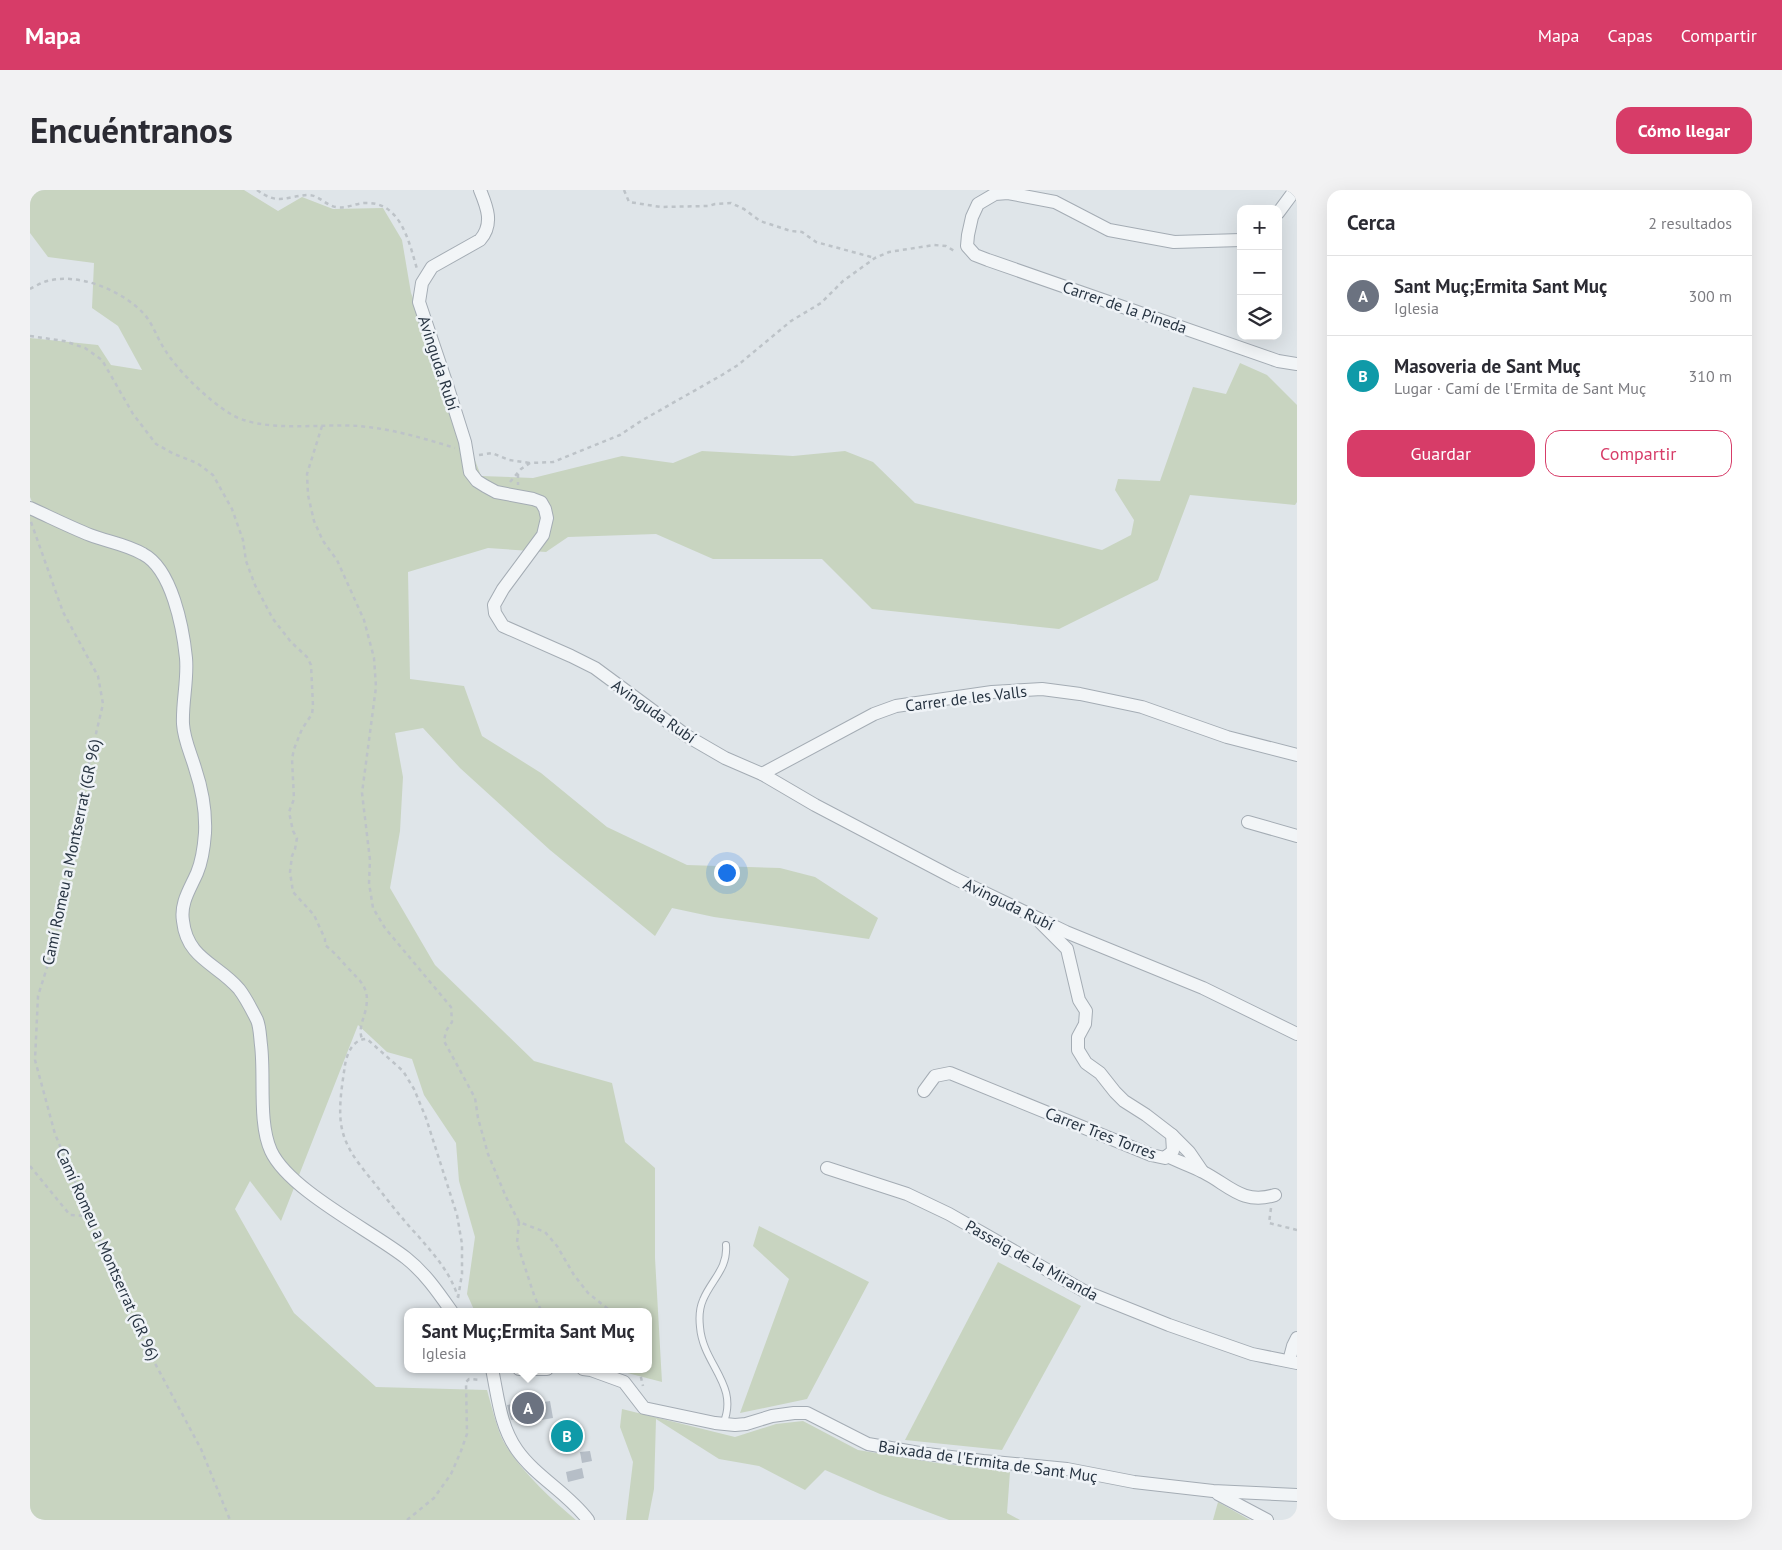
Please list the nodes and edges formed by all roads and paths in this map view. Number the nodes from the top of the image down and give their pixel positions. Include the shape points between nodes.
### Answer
1 (257, 190) edge
2 (480, 190) edge
3 (624, 190) edge
4 (1295, 190) edge
5 (1282, 208) edge
6 (1237, 240) edge
7 (975, 255) junction
8 (874, 258) junction
9 (422, 285) junction
10 (30, 289) edge
11 (30, 336) edge
12 (1297, 364) edge
13 (322, 426) junction
14 (466, 451) junction
15 (530, 463) junction
16 (504, 493) junction
17 (30, 508) edge
18 (30, 518) edge
19 (1297, 755) edge
20 (762, 774) junction
21 (1248, 822) dead end
22 (1297, 836) edge
23 (1034, 916) junction
24 (1297, 1034) edge
25 (362, 1039) junction
26 (924, 1091) dead end
27 (1172, 1135) junction
28 (1167, 1156) junction
29 (30, 1166) edge
30 (827, 1168) dead end
31 (1202, 1171) junction
32 (1275, 1195) dead end
33 (90, 1216) junction
34 (519, 1222) junction
35 (1269, 1223) dead end
36 (1297, 1230) edge
37 (726, 1245) dead end
38 (449, 1308) edge
39 (540, 1308) edge
40 (607, 1308) edge
41 (1297, 1338) edge
42 (1293, 1362) edge
43 (600, 1373) edge
44 (493, 1376) edge
45 (723, 1424) junction
46 (1213, 1491) junction
47 (1297, 1496) edge
48 (230, 1520) edge
49 (407, 1520) edge
50 (588, 1520) edge
51 (1266, 1520) edge

1 - 9 path via 278,200 314,196 335,207 364,203 390,209 407,235
2 - 9 street via 488,216 485,234 432,268
3 - 8 path via 629,202 661,207 731,203 760,220 802,232 816,242
4 - 5 street
6 - 7 street via 1174,242 1109,230 1055,202 1008,193 995,194 978,204 972,217 967,246
7 - 8 path via 934,245 889,252
7 - 12 street, Carrer de la Pineda via 1278,361
8 - 15 path via 738,365 693,393 603,443 553,462
9 - 14 street, Avinguda Rubí via 419,296 421,308 448,385
10 - 13 path via 43,282 59,280 98,284 120,295 144,314 180,368 236,418 263,424
11 - 25 path via 85,348 102,360 133,414 156,444 197,463 213,475 232,509 244,540 246,561 273,619 311,665 312,714 302,729 292,759 294,799 289,812 297,838 290,872 293,892 314,915 325,945 335,952 364,987 366,1008 360,1033
13 - 14 path via 392,430
13 - 34 path via 306,474 308,495 317,528 337,560 364,620 374,658 376,687 362,793 373,908 385,928 451,1006 452,1022 444,1041 475,1098 488,1154
14 - 15 path via 481,456 492,453
14 - 16 street, Avinguda Rubí via 470,472 477,481
15 - 16 path via 521,468
16 - 20 street, Avinguda Rubí via 541,502 547,518 543,534 494,605 503,626 594,668 687,736
17 - 38 street via 92,536 145,554 165,575 185,651 183,726 201,787 205,819 203,853 184,900 184,930 198,956 240,990 258,1023 267,1141 276,1159 317,1197 407,1259 431,1283
18 - 33 path, Camí Romeu a Montserrat (GR 96) via 63,612 98,676 102,694 102,712 79,805 56,942 38,996 35,1060 55,1134
19 - 20 street, Carrer de les Valls via 1227,737 1142,707 1042,689 992,692 896,706 874,714
20 - 23 street, Avinguda Rubí via 954,878
21 - 22 street
23 - 24 street, Avinguda Rubí via 1203,988
23 - 27 street, Carrer Tres Torres via 1067,949 1079,1000 1086,1011 1086,1024 1078,1037 1078,1050 1114,1092
25 - 25 path via 367,1039 395,1062 420,1103 457,1215 462,1244 458,1297 446,1269 400,1217 347,1145 341,1126 341,1095 351,1047
26 - 28 street, Carrer Tres Torres via 935,1076 950,1073 1151,1155
27 - 28 street, Carrer Tres Torres via 1173,1151
27 - 31 street
28 - 31 street
29 - 33 path via 70,1215
30 - 42 street, Passeig de la Miranda via 907,1194 949,1214 1084,1291 1252,1354
31 - 32 street via 1236,1193 1262,1199
33 - 48 path, Camí Romeu a Montserrat (GR 96) via 143,1341 201,1449
34 - 39 path via 517,1243
34 - 40 path via 545,1232 558,1246 588,1293
35 - 36 path
37 - 45 lane via 726,1262 702,1301 699,1314 703,1344 727,1391 728,1407
41 - 42 street via 1293,1346
43 - 45 street, Baixada de l'Ermita de Sant Muç via 624,1382 644,1408
44 - 49 path via 472,1378 466,1382 467,1434 461,1451 434,1498
44 - 50 street via 501,1415 517,1449
45 - 46 street, Baixada de l'Ermita de Sant Muç via 746,1424 772,1416 807,1414 868,1444
46 - 47 street, Baixada de l'Ermita de Sant Muç
46 - 51 street

